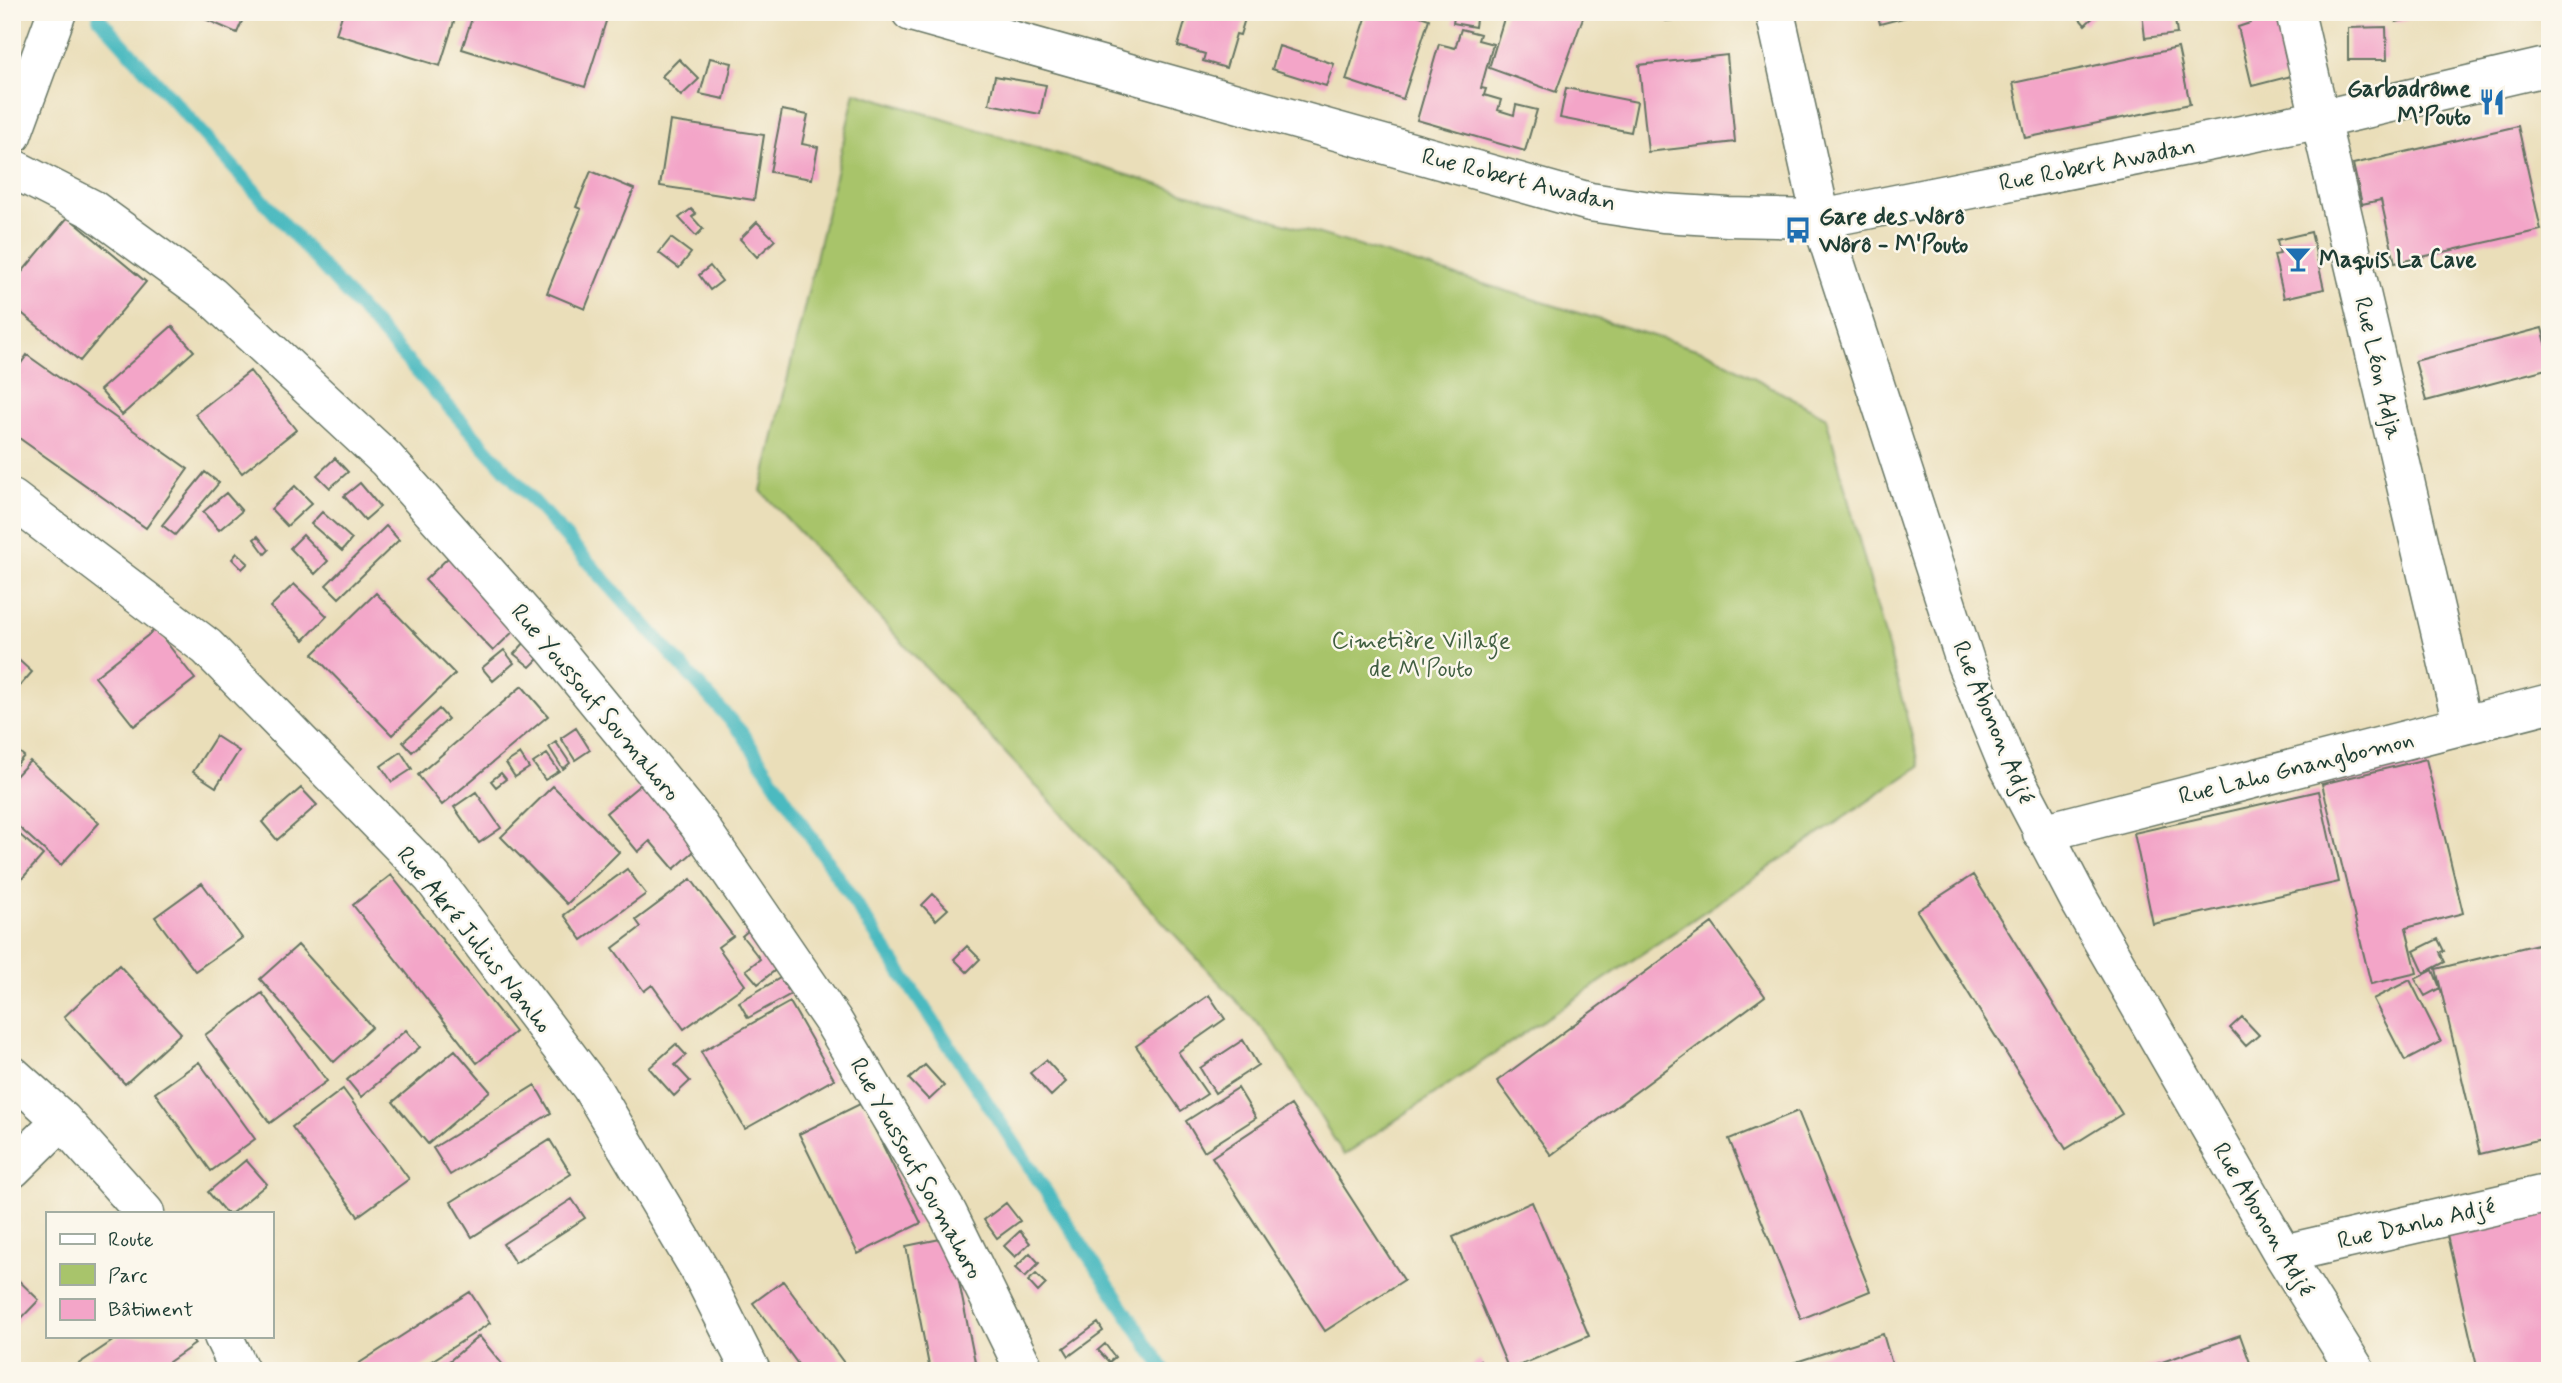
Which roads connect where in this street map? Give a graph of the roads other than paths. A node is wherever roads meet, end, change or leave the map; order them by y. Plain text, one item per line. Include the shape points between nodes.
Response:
1 (57, 12) edge
2 (911, 12) edge
3 (1775, 12) edge
4 (2295, 12) edge
5 (2550, 66) edge
6 (2322, 119) junction
7 (12, 135) edge
8 (12, 168) edge
9 (1821, 219) junction
10 (12, 499) edge
11 (2550, 703) edge
12 (2462, 724) junction
13 (2042, 833) junction
14 (12, 1075) edge
15 (62, 1120) junction
16 (12, 1169) edge
17 (2550, 1193) edge
18 (144, 1212) edge
19 (2283, 1254) junction
20 (224, 1338) edge
21 (240, 1371) edge
22 (751, 1371) edge
23 (1025, 1371) edge
24 (2356, 1371) edge

1 - 7 street
2 - 9 street, Rue Robert Awadan via 1590,202 1676,214
3 - 9 street, Rue Abonon Adjé
4 - 6 street, Rue Léon Adja
5 - 6 street, Rue Robert Awadan
6 - 9 street, Rue Robert Awadan
6 - 12 street, Rue Léon Adja
8 - 23 street, Rue Youssouf Soumahoro via 92,209 210,295 386,459 553,647 698,824 833,1021 948,1214
9 - 13 street, Rue Abonon Adjé via 1966,664
10 - 22 street, Rue Akré Julius Nanho via 207,648 432,877 591,1087 701,1272
11 - 12 street, Rue Laho Gnangbomon
12 - 13 street, Rue Laho Gnangbomon
13 - 19 street, Rue Abonon Adjé
14 - 15 street
15 - 16 street
15 - 18 street
17 - 19 street, Rue Danho Adjé
19 - 24 street, Rue Abonon Adjé
20 - 21 street

